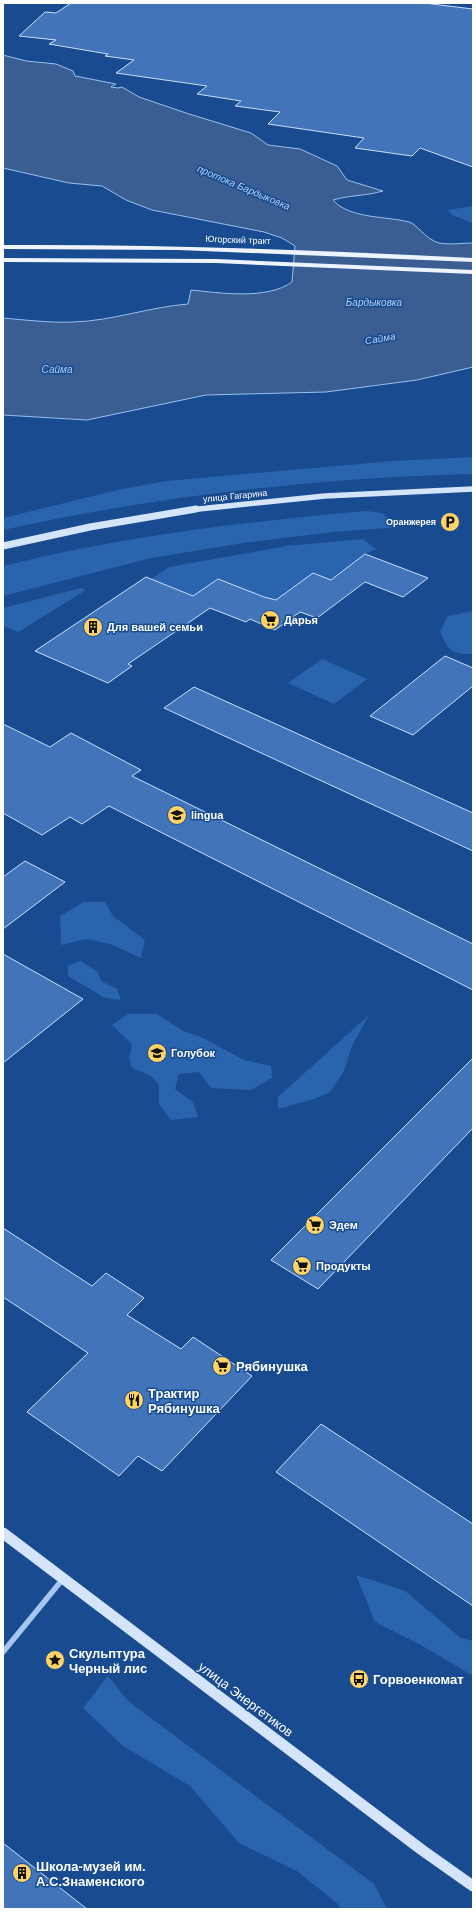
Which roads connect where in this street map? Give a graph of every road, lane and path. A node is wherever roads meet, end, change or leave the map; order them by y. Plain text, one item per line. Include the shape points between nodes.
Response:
1 (3, 247) edge
2 (3, 260) edge
3 (473, 260) edge
4 (473, 272) edge
5 (473, 489) edge
6 (3, 546) edge
7 (3, 1533) edge
8 (64, 1579) junction
9 (3, 1652) edge
10 (473, 1886) edge

1 - 3 main road, Югорский тракт via 211,248
2 - 4 main road via 216,261
5 - 6 main road, улица Гагарина via 376,492 179,512 98,525
7 - 8 main road, улица Энергетиков
8 - 9 street
8 - 10 main road, улица Энергетиков

